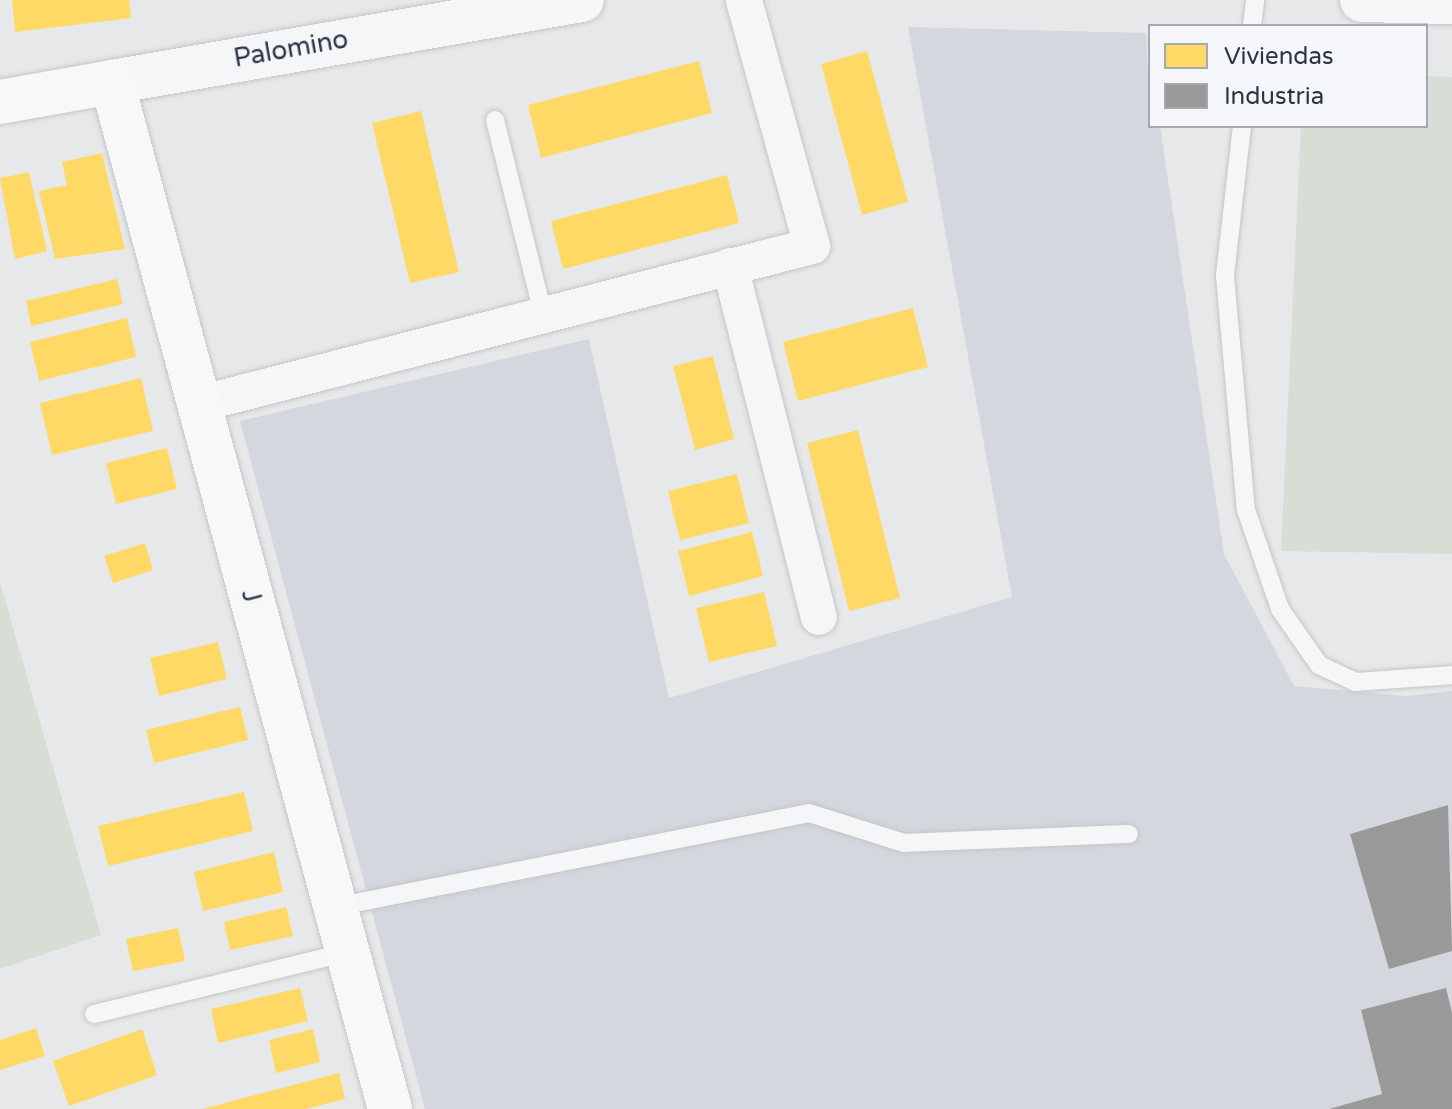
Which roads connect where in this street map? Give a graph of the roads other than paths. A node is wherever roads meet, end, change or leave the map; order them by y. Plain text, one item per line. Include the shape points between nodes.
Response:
1 (582, 0) edge
2 (744, 0) edge
3 (1255, 0) edge
4 (1362, 0) edge
5 (1452, 2) edge
6 (1252, 24) edge
7 (112, 82) junction
8 (0, 102) edge
9 (495, 120) dead end
10 (1242, 128) edge
11 (730, 266) junction
12 (543, 314) junction
13 (199, 404) junction
14 (819, 617) dead end
15 (1452, 675) edge
16 (1129, 834) dead end
17 (335, 907) junction
18 (348, 952) junction
19 (94, 1014) dead end
20 (390, 1109) edge

1 - 7 street, Palomino
2 - 11 street via 812,246
3 - 6 lane
4 - 5 street
7 - 8 main road, Palomino
7 - 13 main road, J
9 - 12 lane
10 - 15 lane via 1225,276 1246,510 1280,609 1319,665 1355,682
11 - 12 street
11 - 14 street
12 - 13 street
13 - 17 main road, J
16 - 17 lane via 904,843 809,813
17 - 18 main road, J
18 - 19 lane
18 - 20 main road, J

